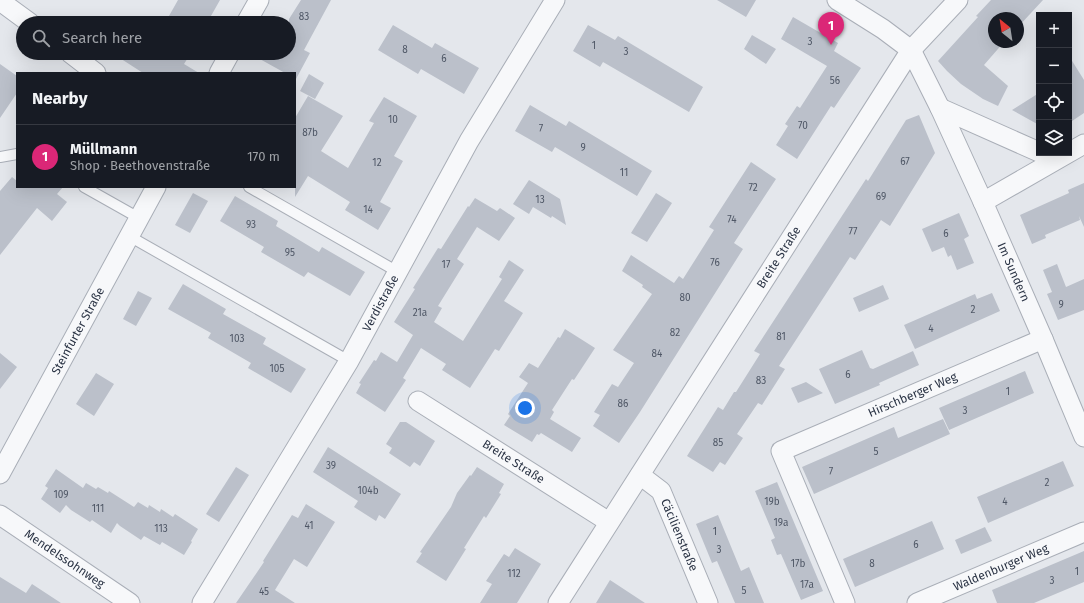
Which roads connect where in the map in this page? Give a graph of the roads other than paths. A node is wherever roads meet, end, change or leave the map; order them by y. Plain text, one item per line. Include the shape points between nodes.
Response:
1 (259, 0) edge
2 (555, 0) edge
3 (837, 0) edge
4 (958, 0) edge
5 (0, 1) edge
6 (20, 16) edge
7 (250, 16) edge
8 (911, 50) junction
9 (79, 60) edge
10 (226, 60) edge
11 (95, 72) edge
12 (219, 72) edge
13 (940, 108) junction
14 (1084, 144) edge
15 (1072, 147) edge
16 (1036, 151) edge
17 (16, 154) edge
18 (1044, 156) edge
19 (0, 157) edge
20 (86, 188) edge
21 (155, 188) edge
22 (251, 188) edge
23 (983, 202) junction
24 (138, 218) junction
25 (129, 236) junction
26 (398, 272) junction
27 (1043, 338) junction
28 (349, 361) junction
29 (418, 401) dead end
30 (1084, 437) edge
31 (1, 471) edge
32 (640, 475) junction
33 (0, 515) edge
34 (609, 522) junction
35 (1084, 532) edge
36 (130, 603) edge
37 (202, 603) edge
38 (558, 603) edge
39 (708, 603) edge
40 (845, 603) edge
41 (917, 603) edge

1 - 7 street
2 - 26 street, Verdistraße via 469,141
3 - 8 street
4 - 8 street, Breite Straße
5 - 6 street
8 - 13 street, Im Sundern
8 - 32 street, Breite Straße
9 - 11 street
10 - 12 street
13 - 16 street
13 - 23 street, Im Sundern
14 - 15 street
17 - 19 lane
18 - 23 street
20 - 24 lane
21 - 24 street, Steinfurter Straße
22 - 26 lane
23 - 27 street, Im Sundern
24 - 25 street, Steinfurter Straße
25 - 28 lane
25 - 31 street, Steinfurter Straße
26 - 28 street, Verdistraße
27 - 30 street, Im Sundern
27 - 40 street, Hirschberger Weg via 782,451
28 - 37 street, Verdistraße
29 - 34 street, Breite Straße
32 - 34 street, Breite Straße
32 - 39 street, Cäcilienstraße via 661,492
33 - 36 street, Mendelssohnweg
34 - 38 street, Breite Straße
35 - 41 street, Waldenburger Weg

